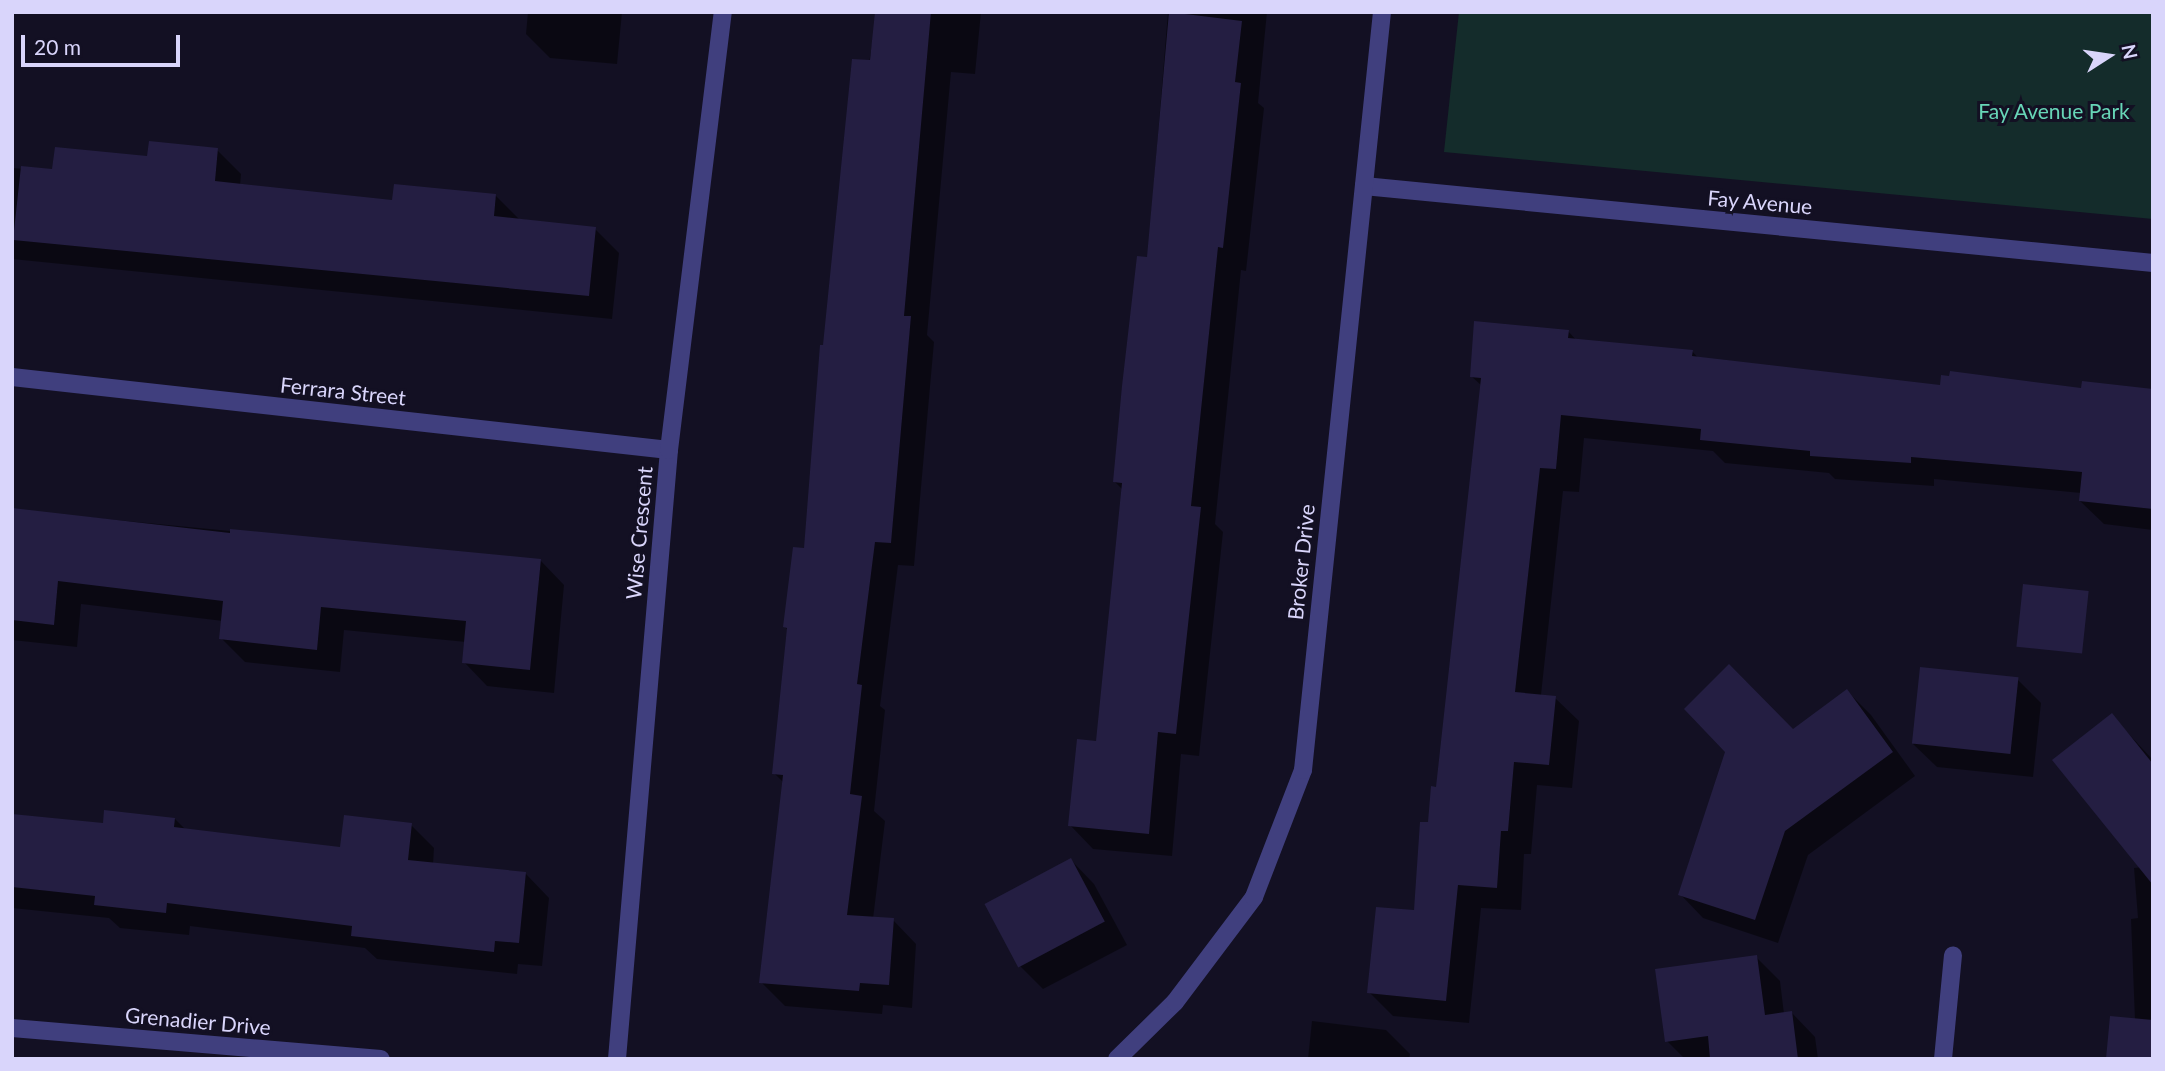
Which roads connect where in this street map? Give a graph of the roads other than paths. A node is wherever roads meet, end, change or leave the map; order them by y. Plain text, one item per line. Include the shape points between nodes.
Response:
1 (723, 12) edge
2 (1382, 12) edge
3 (1364, 186) junction
4 (2153, 263) edge
5 (12, 377) edge
6 (669, 450) junction
7 (1953, 955) dead end
8 (12, 1028) edge
9 (381, 1059) edge
10 (617, 1059) edge
11 (1117, 1059) edge
12 (1943, 1059) edge

1 - 6 street, Wise Crescent
2 - 3 street, Broker Drive
3 - 4 street, Fay Avenue
3 - 11 street, Broker Drive via 1303,770 1254,897 1175,1002
5 - 6 street, Ferrara Street
6 - 10 street, Wise Crescent
7 - 12 street
8 - 9 street, Grenadier Drive

